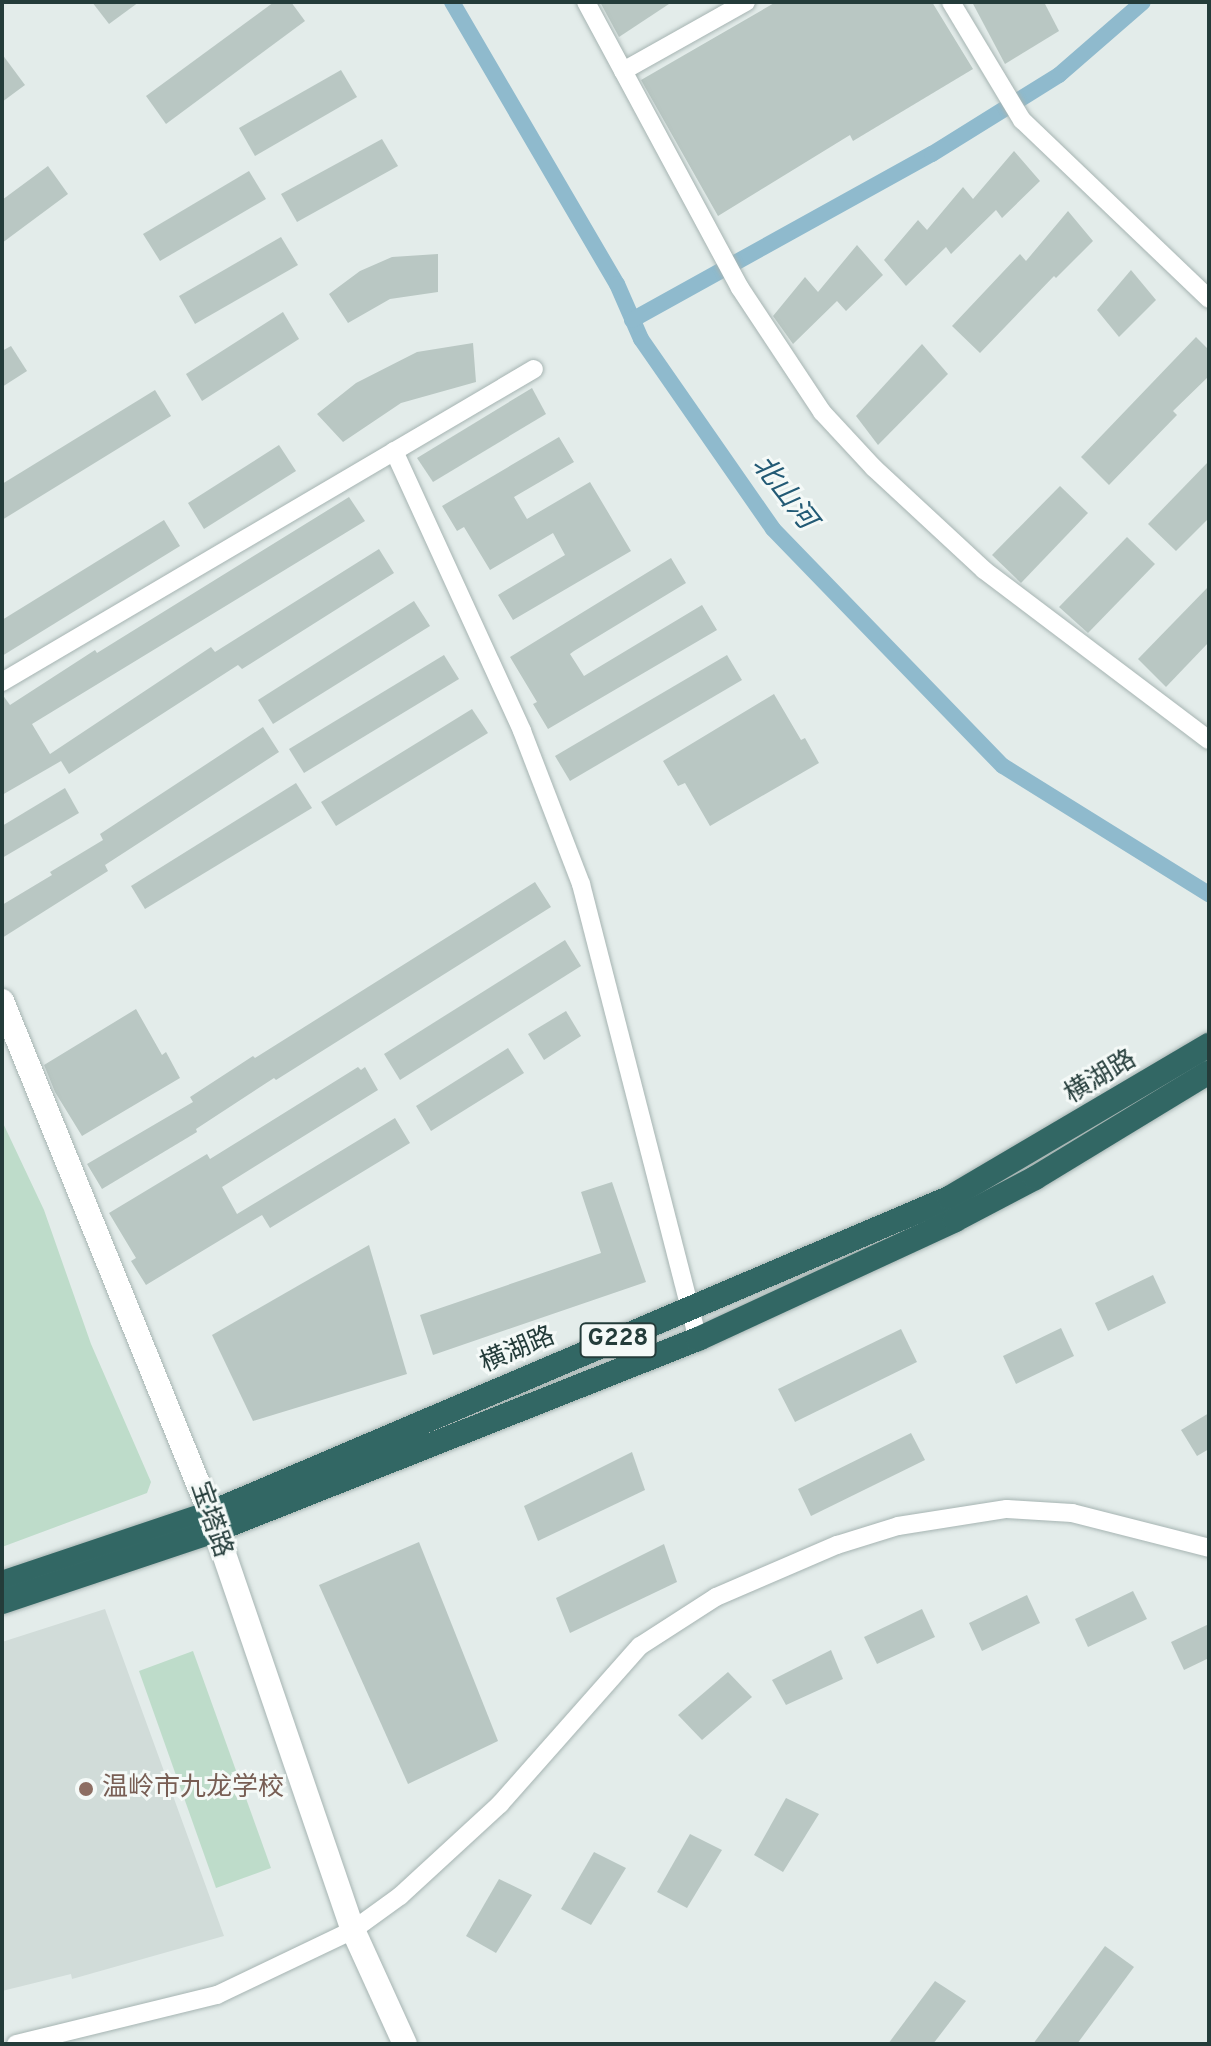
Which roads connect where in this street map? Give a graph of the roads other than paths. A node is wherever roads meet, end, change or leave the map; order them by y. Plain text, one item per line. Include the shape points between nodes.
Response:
1 (586, 2) edge
2 (746, 2) edge
3 (951, 2) edge
4 (623, 71) junction
5 (1209, 299) edge
6 (534, 369) dead end
7 (394, 451) junction
8 (2, 682) edge
9 (1209, 740) edge
10 (2, 1001) edge
11 (1209, 1045) edge
12 (1209, 1072) edge
13 (690, 1309) junction
14 (698, 1339) junction
15 (212, 1522) junction
16 (1209, 1548) edge
17 (2, 1583) edge
18 (2, 1602) edge
19 (353, 1930) junction
20 (16, 2044) edge
21 (405, 2044) edge

1 - 4 street
2 - 4 street
3 - 5 street via 1022,120
4 - 9 street via 740,288 822,412 984,570
6 - 7 street
7 - 8 street
7 - 13 street via 522,731 581,884
10 - 15 street, 宝塔路
11 - 13 highway, 横湖路 / G228 via 949,1198
12 - 14 highway, 横湖路 / G228 via 955,1220
13 - 14 street
13 - 15 highway, 横湖路 / G228
14 - 15 highway, 横湖路 / G228
15 - 17 highway, 横湖路 / G228
15 - 18 highway, 横湖路 / G228
15 - 19 street, 宝塔路
16 - 19 street via 1072,1513 1007,1509 898,1526 837,1545 716,1597 640,1646 500,1804 400,1896
19 - 20 street via 217,1995
19 - 21 street, 宝塔路

